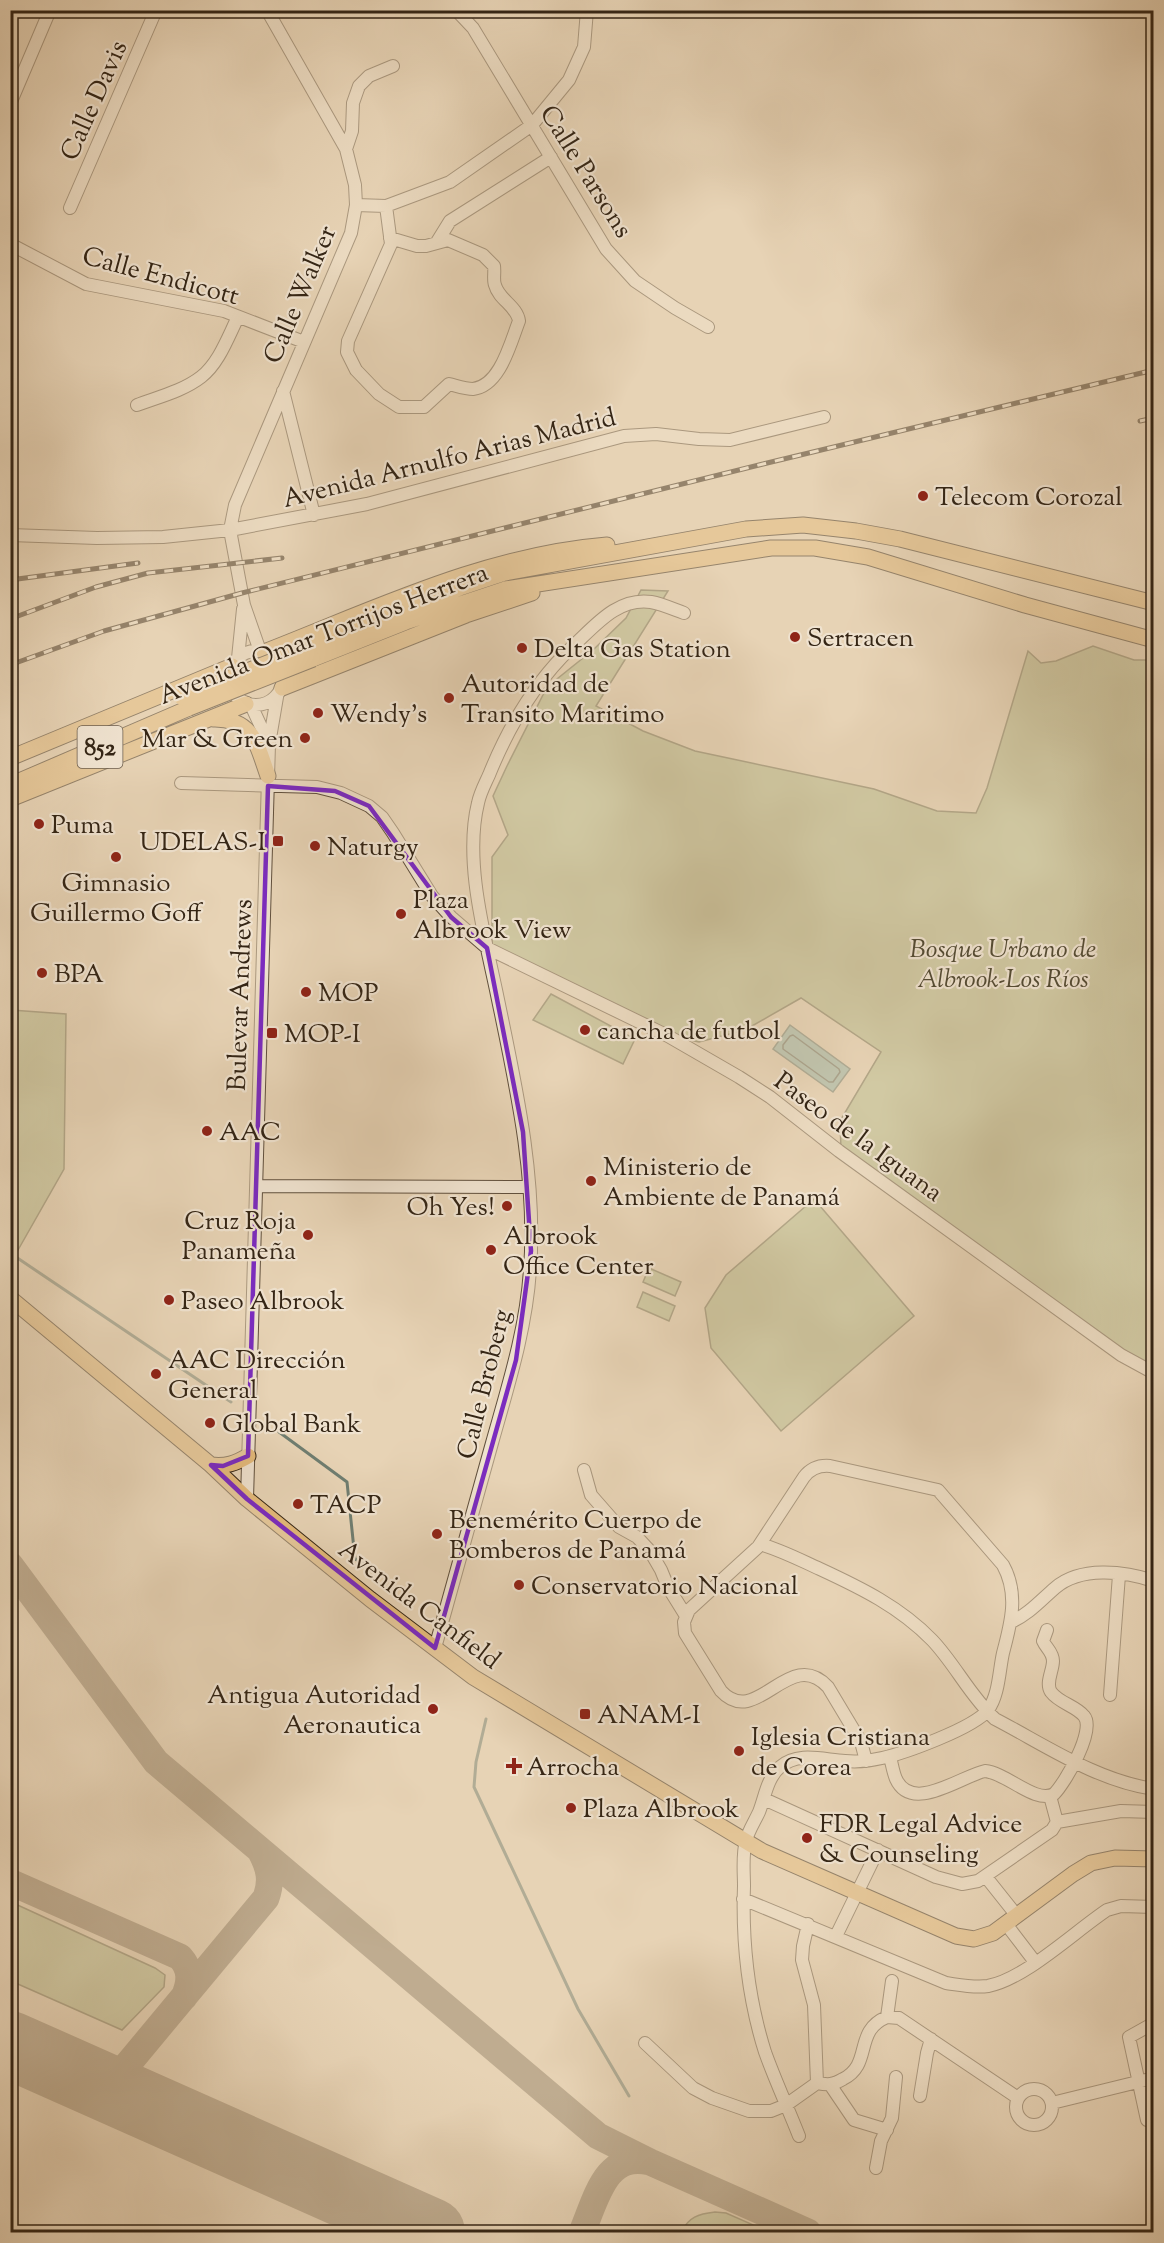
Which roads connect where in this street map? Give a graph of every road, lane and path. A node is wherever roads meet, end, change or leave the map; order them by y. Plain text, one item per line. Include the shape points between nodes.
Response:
1 (50, 10) edge
2 (156, 10) edge
3 (267, 10) edge
4 (456, 10) edge
5 (587, 10) edge
6 (393, 66) dead end
7 (10, 105) edge
8 (531, 125) junction
9 (346, 149) junction
10 (551, 157) junction
11 (356, 205) junction
12 (386, 206) junction
13 (70, 208) dead end
14 (390, 238) junction
15 (437, 242) junction
16 (10, 244) edge
17 (238, 317) junction
18 (708, 327) dead end
19 (304, 342) junction
20 (283, 391) junction
21 (137, 405) dead end
22 (825, 417) dead end
23 (314, 515) junction
24 (230, 530) junction
25 (10, 536) edge
26 (604, 572) junction
27 (1154, 603) edge
28 (244, 605) junction
29 (684, 613) dead end
30 (1154, 640) edge
31 (312, 646) junction
32 (262, 651) junction
33 (235, 662) junction
34 (326, 671) junction
35 (279, 692) junction
36 (183, 698) junction
37 (248, 705) junction
38 (210, 718) junction
39 (195, 724) junction
40 (269, 744) junction
41 (10, 758) edge
42 (10, 766) edge
43 (268, 781) junction
44 (181, 783) dead end
45 (10, 784) edge
46 (10, 800) edge
47 (487, 948) junction
48 (256, 1186) junction
49 (530, 1188) junction
50 (10, 1298) edge
51 (1154, 1373) edge
52 (248, 1456) junction
53 (211, 1465) junction
54 (584, 1470) dead end
55 (247, 1499) junction
56 (760, 1544) junction
57 (1119, 1575) junction
58 (1154, 1581) edge
59 (686, 1616) junction
60 (1011, 1622) junction
61 (1047, 1630) dead end
62 (435, 1648) junction
63 (1110, 1695) dead end
64 (987, 1712) junction
65 (890, 1756) junction
66 (866, 1761) junction
67 (1075, 1761) junction
68 (1154, 1789) edge
69 (1050, 1796) junction
70 (764, 1799) junction
71 (1154, 1812) edge
72 (1057, 1822) junction
73 (745, 1841) junction
74 (878, 1850) junction
75 (1154, 1859) edge
76 (1154, 1868) edge
77 (986, 1877) junction
78 (856, 1893) junction
79 (743, 1899) junction
80 (1153, 1907) edge
81 (1012, 1920) junction
82 (808, 1924) junction
83 (836, 1936) junction
84 (1035, 1962) junction
85 (892, 1981) dead end
86 (887, 2017) junction
87 (1154, 2023) edge
88 (931, 2039) junction
89 (645, 2043) dead end
90 (896, 2077) dead end
91 (1154, 2078) edge
92 (1137, 2082) junction
93 (816, 2083) junction
94 (831, 2086) junction
95 (920, 2096) dead end
96 (1018, 2098) junction
97 (1052, 2103) junction
98 (786, 2104) junction
99 (1147, 2120) dead end
100 (887, 2130) junction
101 (800, 2136) dead end
102 (876, 2168) dead end

1 - 7 street
2 - 13 street, Calle Davis
3 - 9 street, Calle Walker
4 - 8 street, Calle Parsons via 473,28
5 - 8 street via 584,47 568,80
6 - 9 street via 369,76 359,86
8 - 10 street, Calle Parsons
8 - 12 street via 450,182
9 - 11 street, Calle Walker via 356,185
10 - 15 street via 450,221
10 - 18 street, Calle Parsons via 606,249 635,281
11 - 12 street
11 - 19 street, Calle Walker via 351,233
12 - 14 street
14 - 15 street via 417,246
14 - 15 street via 391,244 348,341 347,352 356,370 399,407 424,407 449,384 472,389 487,384 496,376 519,321 494,284 494,266 489,259 448,240
16 - 17 street, Calle Endicott via 86,284
17 - 19 street, Calle Endicott
17 - 21 street via 218,356 201,377
19 - 20 street, Calle Walker
20 - 23 street
20 - 24 street, Calle Walker via 235,505
22 - 23 street, Avenida Arnulfo Arias Madrid via 730,440 656,434 624,436
23 - 24 street, Avenida Arnulfo Arias Madrid
24 - 25 street, Avenida Arnulfo Arias Madrid via 163,537
24 - 28 street, Calle Walker
26 - 30 main road, Avenida Omar Torrijos Herrera via 771,548 815,548 868,557
26 - 31 main road, Avenida Omar Torrijos Herrera via 494,593 406,622
26 - 34 main road via 466,615
27 - 31 main road, Avenida Omar Torrijos Herrera via 900,539 803,525 746,529 505,573
28 - 32 street, Calle Walker
28 - 33 street, Calle Walker
29 - 47 street, Calle Broberg via 640,601 612,611 546,675 505,740 478,801 475,822 475,864
31 - 32 main road
31 - 34 main road via 302,646 303,658 311,668
31 - 36 main road, Avenida Omar Torrijos Herrera / 852, bridge
32 - 33 street via 247,653
32 - 35 street via 279,662 284,680
33 - 36 main road
33 - 37 street via 229,677 231,689
34 - 35 main road
35 - 37 street via 266,704
35 - 40 street, Bulevar Andrews
36 - 39 main road via 193,691 201,700 202,711
36 - 41 main road
36 - 42 main road, Avenida Omar Torrijos Herrera / 852
36 - 45 main road, Avenida Omar Torrijos Herrera / 852
37 - 38 main road
37 - 40 street, Bulevar Andrews
38 - 39 main road
38 - 43 main road via 230,720 247,729 255,739
39 - 46 main road
40 - 43 street, Bulevar Andrews
43 - 44 street, Paseo de la Iguana
43 - 47 street, Paseo de la Iguana via 335,790 369,806 382,817 432,896
43 - 48 street, Bulevar Andrews
47 - 49 street, Calle Broberg
47 - 51 street, Paseo de la Iguana via 704,1055 740,1077 1121,1355
48 - 49 street
48 - 52 street, Bulevar Andrews
49 - 62 street, Calle Broberg via 530,1270 522,1332
50 - 53 main road, Avenida Canfield
52 - 53 main road via 223,1466
52 - 55 street, Bulevar Andrews
53 - 55 main road, Avenida Canfield
54 - 59 street via 591,1495 619,1527 637,1537 650,1551
55 - 62 main road, Avenida Canfield
56 - 59 street via 693,1605
56 - 60 street via 804,1477 819,1466 931,1487 942,1494 1004,1565 1013,1592
56 - 64 street via 854,1585 918,1626 944,1653
57 - 58 street
57 - 60 street via 1098,1572 1071,1577
57 - 63 street
59 - 66 street via 687,1640 726,1696 736,1702 748,1702 793,1676 816,1677 831,1692 861,1742
60 - 64 street
61 - 67 street via 1043,1641 1053,1659 1049,1690 1082,1714 1088,1724
62 - 73 main road, Avenida Canfield via 473,1677
64 - 65 street via 962,1728
64 - 67 street
65 - 66 street
65 - 69 street via 896,1779 913,1794 925,1794 986,1771 1040,1796
66 - 70 street via 793,1760 774,1773
67 - 68 street via 1117,1780
67 - 69 street
69 - 72 street
70 - 73 street
70 - 74 street
71 - 72 street via 1121,1811
72 - 77 street via 1052,1830
73 - 78 main road, Avenida Canfield via 776,1859
73 - 79 street
74 - 77 street via 955,1884 969,1884
74 - 78 street
75 - 81 main road, Avenida Canfield via 1115,1858 1091,1863
76 - 80 street
77 - 81 street
78 - 81 main road, Avenida Canfield via 964,1939 985,1937
78 - 83 street
79 - 82 street
79 - 98 street via 745,1952 753,2004 766,2054
80 - 84 street via 1121,1906 1107,1910
81 - 84 street
82 - 83 street
82 - 93 street via 802,1960 814,2005
83 - 84 street via 946,1983 970,1987 1005,1981
85 - 86 street
86 - 88 street via 904,2020
86 - 94 street via 867,2032 856,2070
87 - 92 street via 1129,2037
88 - 95 street
88 - 96 street
89 - 98 street via 693,2088 712,2098 748,2111 771,2111
90 - 100 street
91 - 92 street
92 - 97 street
92 - 99 street
93 - 94 street
93 - 98 street
94 - 100 street via 854,2120
96 - 97 street via 1026,2090 1037,2088 1047,2093
96 - 97 street via 1016,2110 1029,2124 1046,2121
98 - 101 street
100 - 102 street

